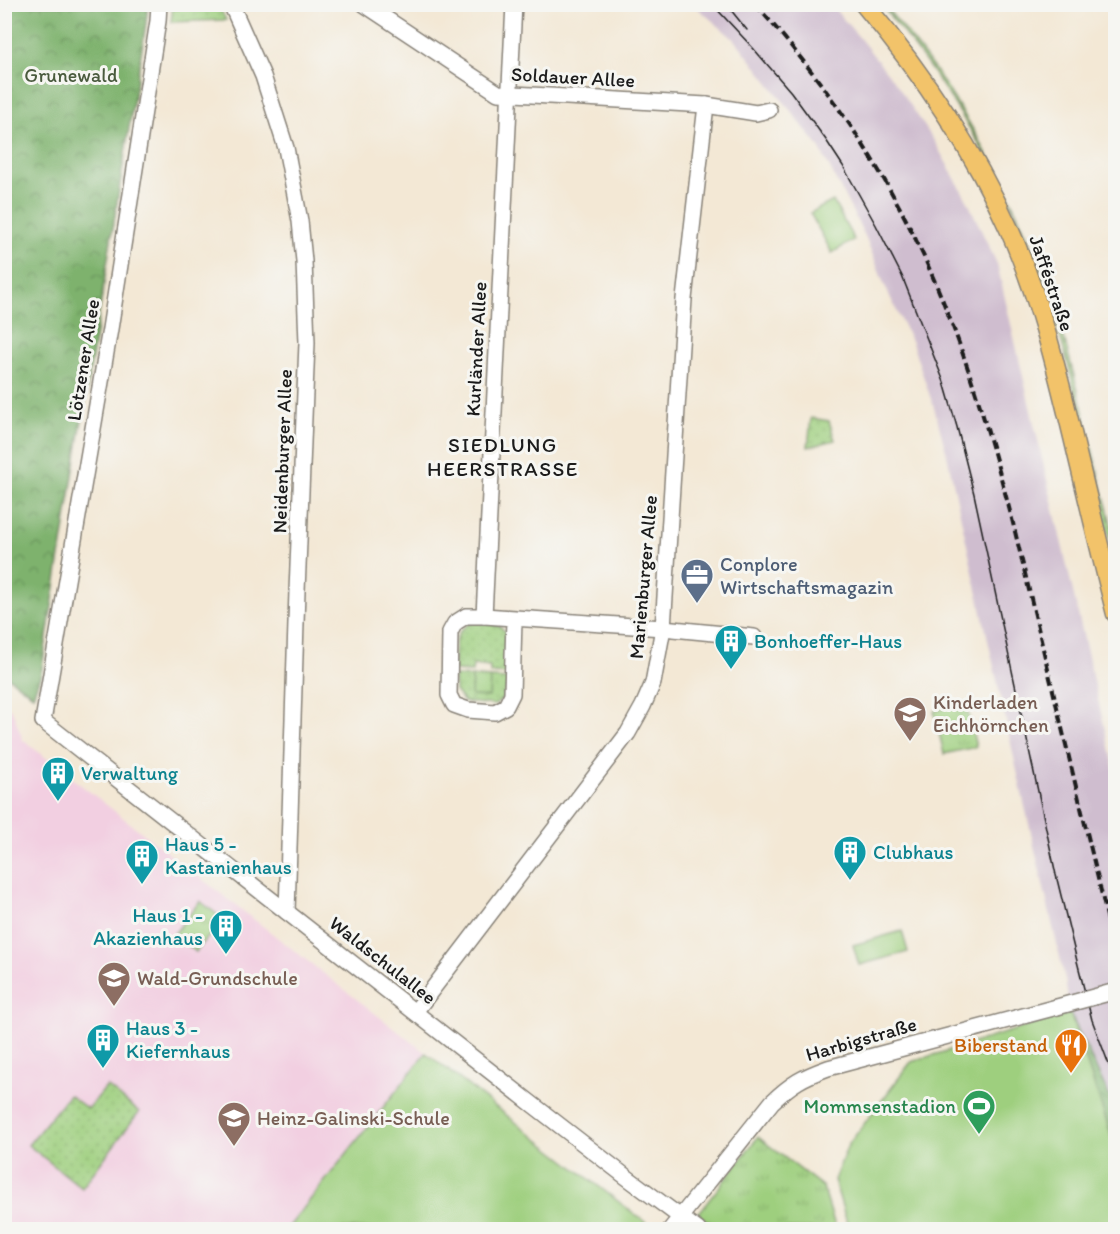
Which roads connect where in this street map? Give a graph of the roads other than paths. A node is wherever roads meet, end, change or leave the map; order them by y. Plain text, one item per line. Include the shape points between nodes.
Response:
1 (159, 4) edge
2 (231, 4) edge
3 (364, 4) edge
4 (513, 4) edge
5 (864, 4) edge
6 (510, 94) junction
7 (706, 105) junction
8 (769, 110) dead end
9 (1116, 614) edge
10 (484, 616) junction
11 (514, 619) junction
12 (663, 628) junction
13 (754, 637) dead end
14 (43, 721) joint
15 (287, 912) junction
16 (1116, 991) edge
17 (415, 1012) junction
18 (681, 1216) junction
19 (670, 1230) edge
20 (698, 1230) edge

1 - 14 street, Lötzener Allee
2 - 15 street, Neidenburger Allee via 263,76 286,148 304,261 307,343
3 - 6 street, Soldauer Allee via 498,93
4 - 6 street, Kurländer Allee
5 - 9 main road, Jafféstraße via 945,111 1010,230 1051,345
6 - 7 street, Soldauer Allee
6 - 10 street, Kurländer Allee
7 - 8 street, Soldauer Allee via 756,113
7 - 12 street, Marienburger Allee via 684,299
10 - 11 street
10 - 11 street via 466,616 450,632 449,695 454,705 468,710 495,712 506,706 512,694
11 - 12 street
12 - 13 street
12 - 17 street, Marienburger Allee via 653,682 628,733
14 - 15 street, Waldschulallee
15 - 17 street, Waldschulallee
16 - 18 street, Harbigstraße, bridge via 805,1077 772,1102
17 - 18 street, Waldschulallee
18 - 19 street, Harbigstraße
18 - 20 street, Waldschulallee

